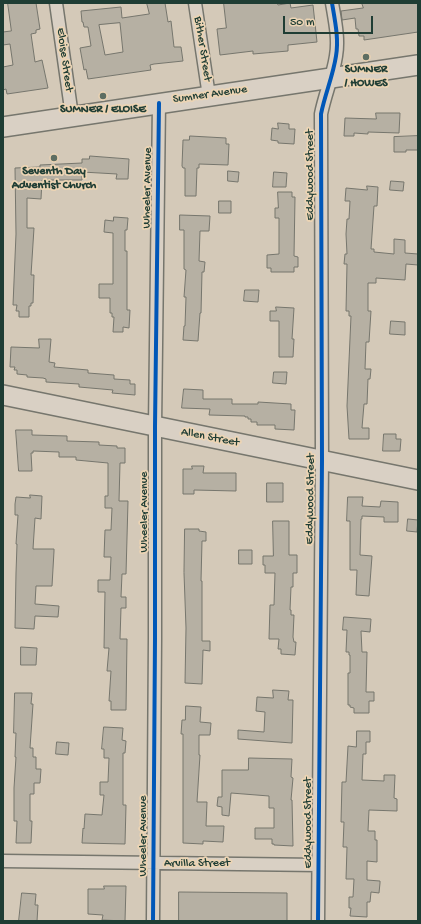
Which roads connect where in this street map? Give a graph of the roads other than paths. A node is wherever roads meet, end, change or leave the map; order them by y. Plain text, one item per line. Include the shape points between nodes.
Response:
1 (56, 3) edge
2 (195, 3) edge
3 (332, 3) edge
4 (418, 64) edge
5 (332, 78) junction
6 (209, 96) junction
7 (159, 103) junction
8 (72, 116) junction
9 (3, 127) edge
10 (3, 395) edge
11 (155, 426) junction
12 (322, 460) junction
13 (418, 480) edge
14 (3, 861) edge
15 (154, 864) junction
16 (318, 865) junction
17 (153, 921) edge
18 (318, 921) edge

1 - 8 street, Eloise Street
2 - 6 street, Bither Street
3 - 5 street, Eddywood Street via 338,40
4 - 5 main road, Sumner Avenue
5 - 6 main road, Sumner Avenue
5 - 12 street, Eddywood Street via 322,114
6 - 7 main road, Sumner Avenue
7 - 8 main road, Sumner Avenue
7 - 11 street, Wheeler Avenue
8 - 9 main road, Sumner Avenue
10 - 11 main road, Allen Street
11 - 12 main road, Allen Street
11 - 15 street, Wheeler Avenue
12 - 13 main road, Allen Street
12 - 16 street, Eddywood Street
14 - 15 street, Arvilla Street
15 - 16 street, Arvilla Street
15 - 17 street, Wheeler Avenue
16 - 18 street, Eddywood Street

